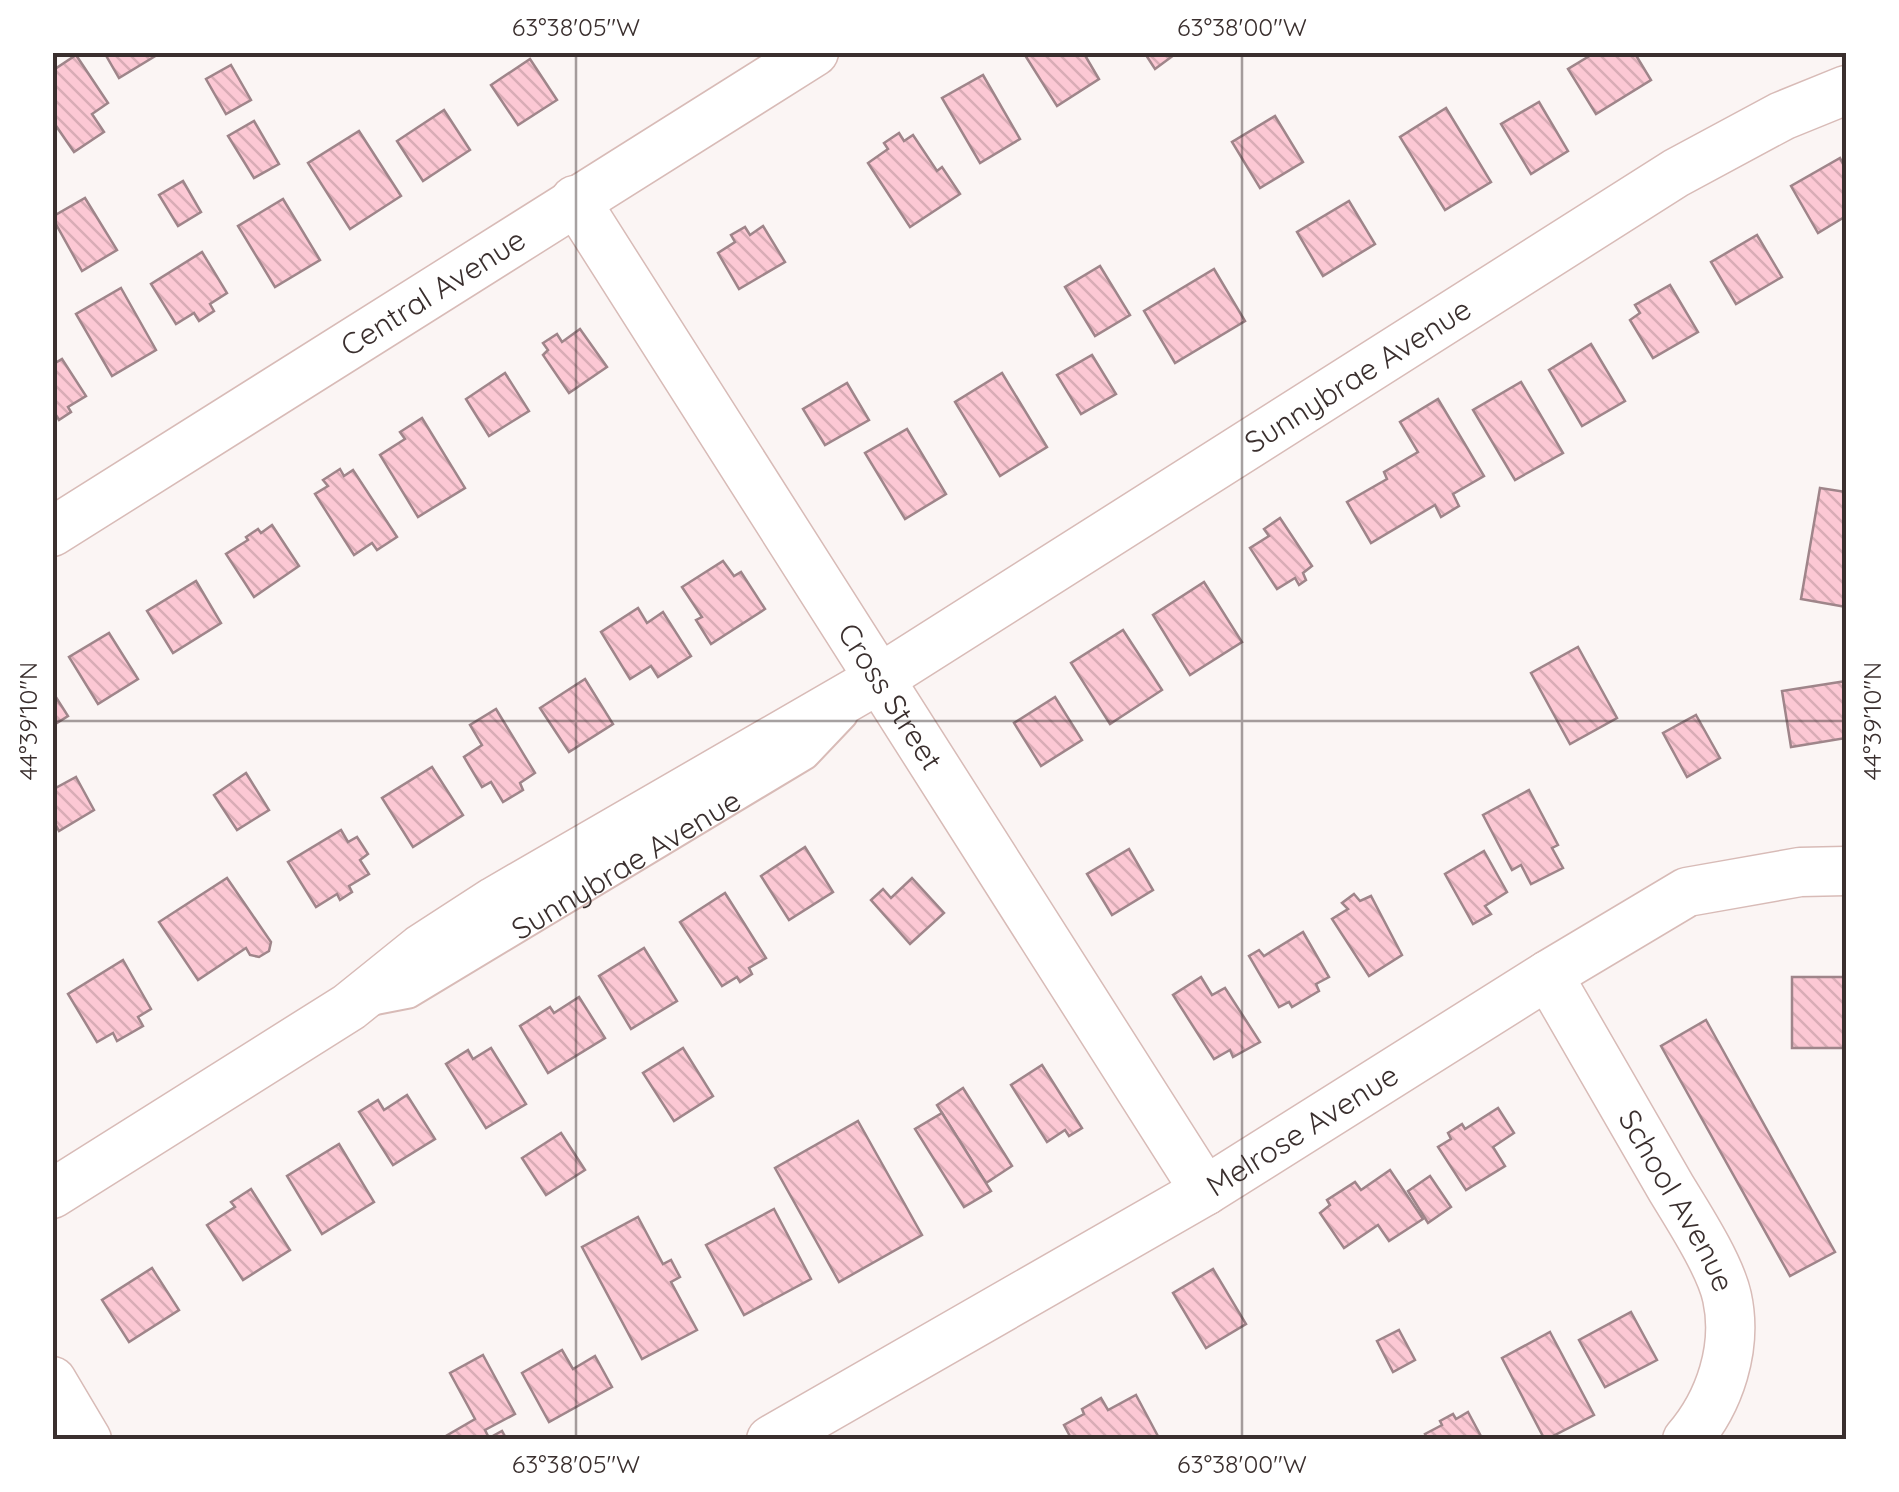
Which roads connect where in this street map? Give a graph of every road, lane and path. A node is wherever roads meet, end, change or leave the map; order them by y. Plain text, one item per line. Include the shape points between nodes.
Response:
1 (814, 52) edge
2 (1846, 90) edge
3 (575, 200) junction
4 (52, 532) edge
5 (879, 679) junction
6 (1846, 871) edge
7 (1548, 975) junction
8 (1205, 1191) junction
9 (52, 1194) edge
10 (52, 1381) edge
11 (86, 1440) edge
12 (771, 1440) edge
13 (1687, 1440) edge

1 - 3 street, Central Avenue
2 - 5 street, Sunnybrae Avenue via 1676,173
3 - 4 street, Central Avenue
3 - 5 street, Cross Street
5 - 8 street, Cross Street
5 - 9 street, Sunnybrae Avenue via 495,900 349,1007
6 - 7 street, Melrose Avenue via 1800,872 1688,892
7 - 8 street, Melrose Avenue
7 - 13 street, School Avenue via 1727,1294 1730,1338 1722,1383
8 - 12 street, Melrose Avenue
10 - 11 street

